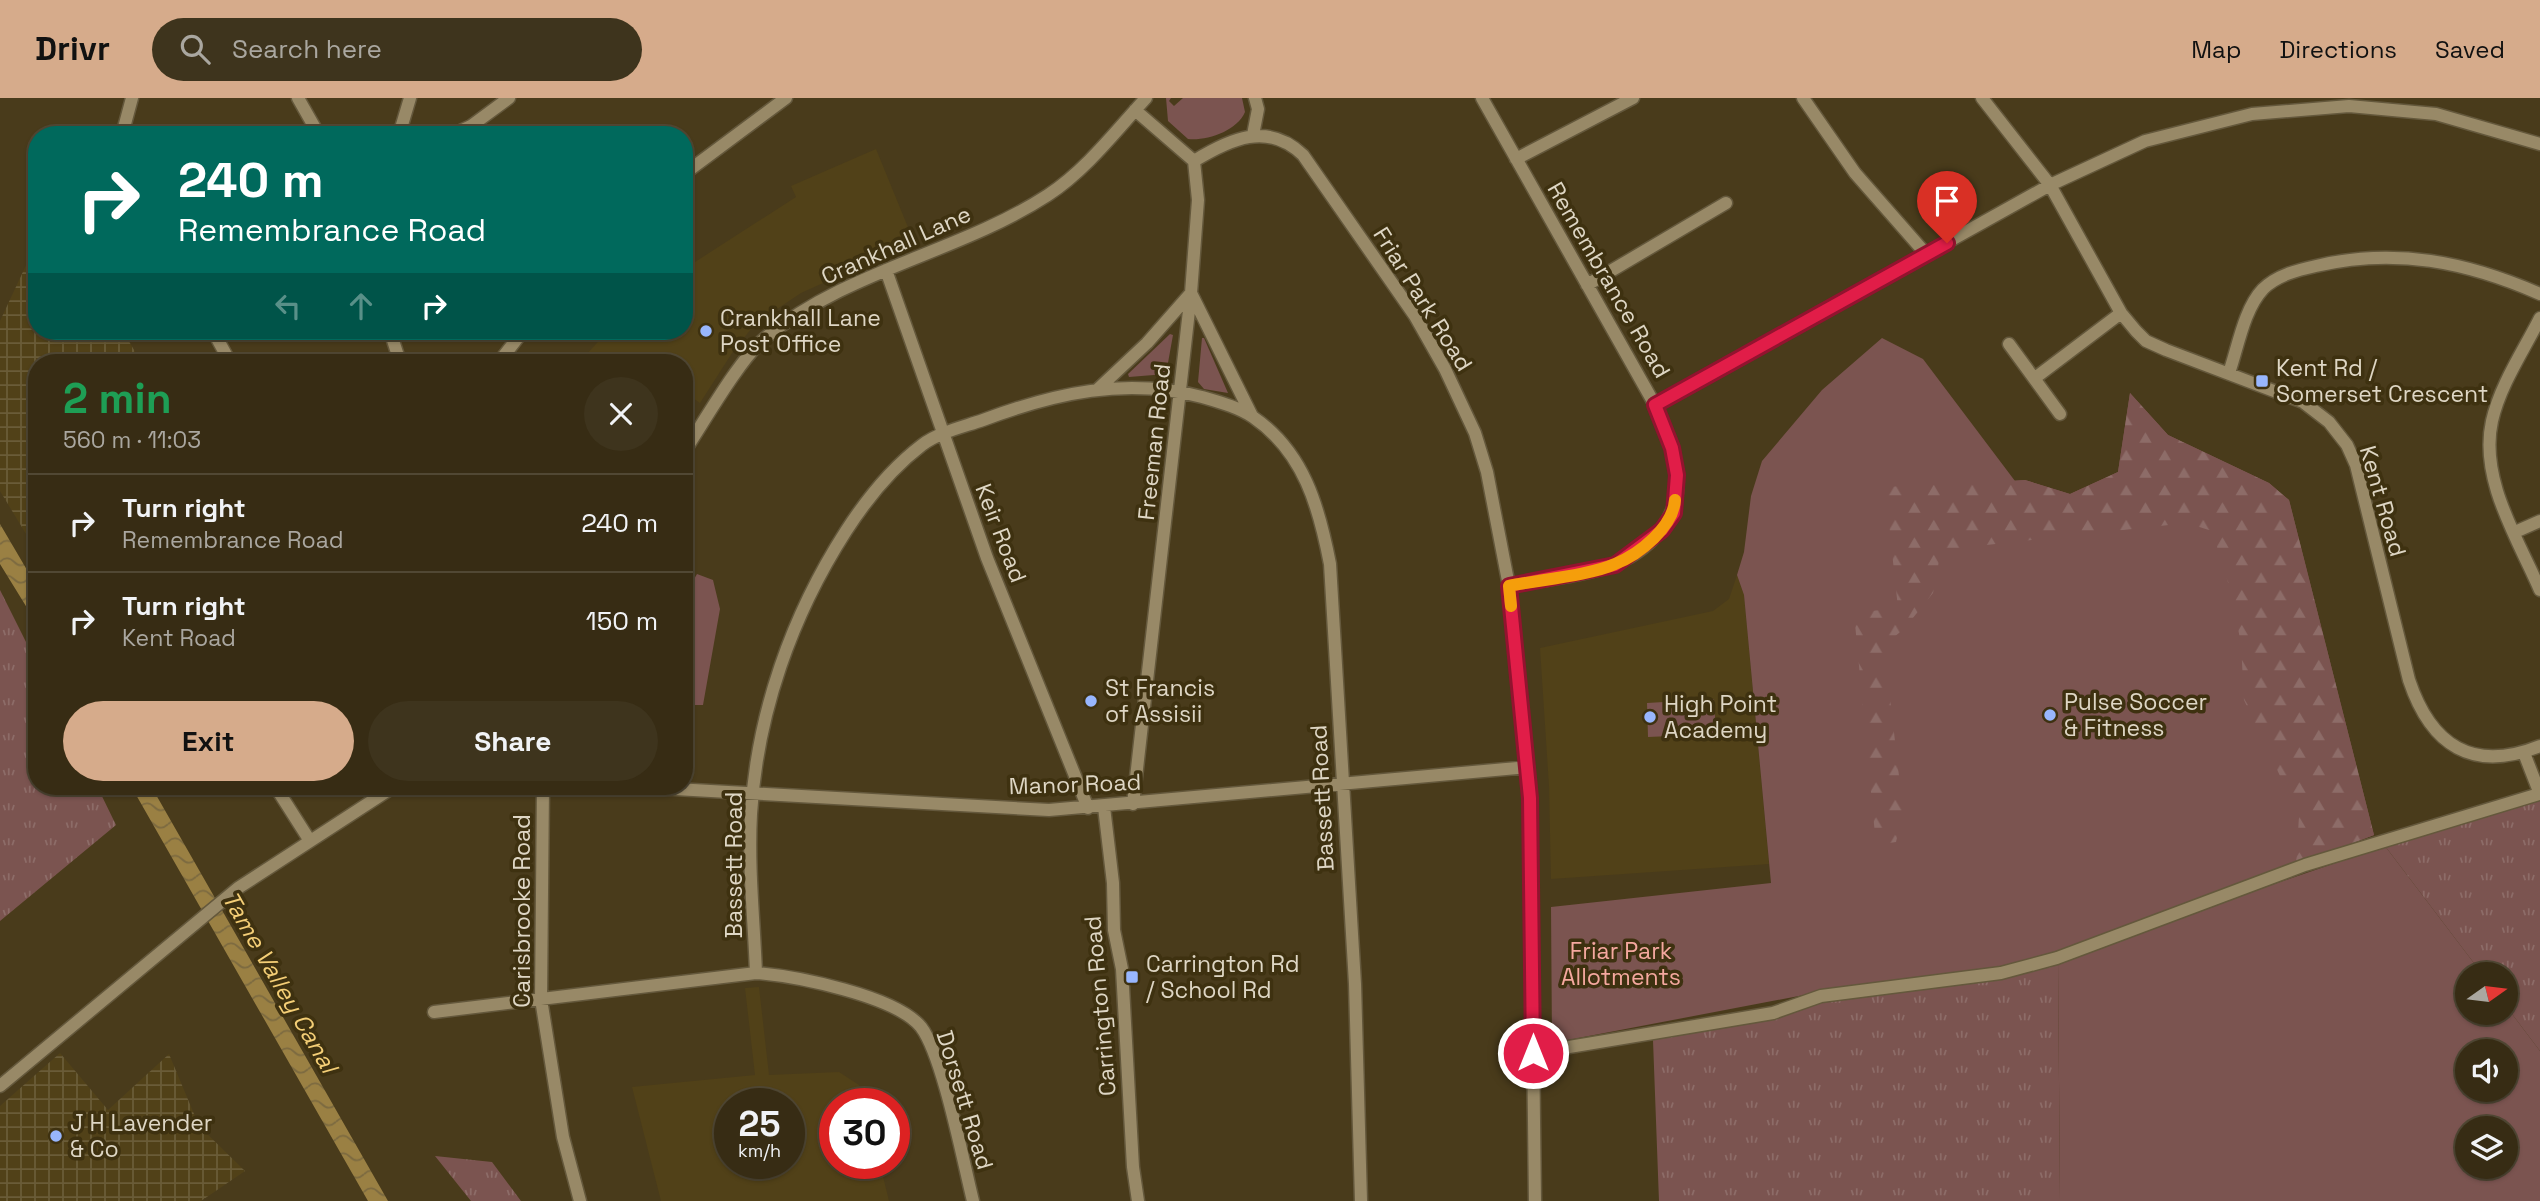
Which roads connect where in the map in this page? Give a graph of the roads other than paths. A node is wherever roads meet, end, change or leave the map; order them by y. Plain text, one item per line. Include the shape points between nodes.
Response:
1 (132, 98) edge
2 (298, 98) edge
3 (410, 98) edge
4 (509, 98) edge
5 (786, 98) edge
6 (1146, 98) edge
7 (1255, 98) edge
8 (1482, 98) edge
9 (1633, 98) edge
10 (1804, 98) edge
11 (1982, 98) edge
12 (2288, 104) edge
13 (1135, 110) junction
14 (124, 126) edge
15 (314, 126) edge
16 (402, 126) edge
17 (471, 126) edge
18 (1252, 135) junction
19 (2540, 144) edge
20 (1516, 159) junction
21 (1194, 160) junction
22 (693, 167) edge
23 (2050, 185) junction
24 (1727, 203) dead end
25 (1926, 254) junction
26 (886, 270) junction
27 (1587, 285) junction
28 (1191, 293) junction
29 (2540, 294) edge
30 (2121, 313) junction
31 (2540, 317) edge
32 (516, 340) edge
33 (2009, 344) dead end
34 (505, 354) edge
35 (2229, 373) junction
36 (2035, 378) junction
37 (1098, 389) junction
38 (1180, 391) junction
39 (1655, 405) junction
40 (2060, 414) dead end
41 (1252, 416) junction
42 (943, 434) junction
43 (693, 439) edge
44 (2540, 522) edge
45 (2515, 532) junction
46 (1509, 586) junction
47 (2540, 590) edge
48 (2540, 746) edge
49 (2524, 753) junction
50 (1528, 767) junction
51 (1342, 782) junction
52 (693, 790) edge
53 (753, 794) junction
54 (2539, 794) edge
55 (281, 795) edge
56 (381, 795) edge
57 (543, 795) edge
58 (1133, 804) junction
59 (1104, 807) junction
60 (1087, 808) junction
61 (310, 841) junction
62 (756, 973) junction
63 (541, 999) junction
64 (434, 1012) dead end
65 (1533, 1053) junction
66 (0, 1086) edge
67 (580, 1201) edge
68 (973, 1201) edge
69 (1138, 1201) edge
70 (1361, 1201) edge
71 (1535, 1201) edge

1 - 14 street
2 - 15 street
3 - 16 street
4 - 17 street
5 - 22 street
6 - 13 street, Crankhall Lane
7 - 18 street via 1258,109
8 - 20 street, Remembrance Road
9 - 20 street
10 - 25 street via 1855,173
11 - 23 street, Kent Road
12 - 19 street via 2436,114
12 - 23 street via 2145,141
13 - 21 street
13 - 26 street, Crankhall Lane via 1090,160 1046,196 1010,217
18 - 21 street
18 - 46 street, Friar Park Road via 1282,139 1303,155 1415,316 1475,433
20 - 27 street, Remembrance Road
21 - 28 street, Freeman Road via 1198,200
23 - 25 street
23 - 30 street, Kent Road
24 - 27 street
25 - 39 street
26 - 42 street, Keir Road
26 - 43 street, Crankhall Lane via 803,311 761,342
27 - 39 street, Remembrance Road
28 - 37 street
28 - 38 street, Freeman Road
28 - 41 street, Bassett Road
29 - 35 street via 2434,259 2373,256 2302,269 2262,290 2249,313
30 - 35 street, Kent Road via 2146,341
30 - 36 street
31 - 45 street via 2499,400 2489,439 2495,484
32 - 34 street
33 - 36 street
35 - 49 street, Kent Road via 2303,402 2329,422 2347,445 2356,465 2409,680 2435,732 2464,752 2482,757
36 - 40 street
37 - 38 street, Bassett Road
37 - 42 street, Bassett Road via 1044,398
38 - 41 street, Bassett Road
38 - 58 street, Freeman Road
39 - 46 street, Remembrance Road via 1677,475 1674,513 1662,530 1615,565
41 - 51 street, Bassett Road via 1281,445 1310,486 1320,517 1330,564
42 - 53 street, Bassett Road via 909,457 865,505 832,553 777,675
42 - 60 street, Keir Road
44 - 45 street
45 - 47 street
46 - 50 street, Friar Park Road
48 - 49 street, Kent Road
49 - 54 street
50 - 51 street, Manor Road
50 - 65 street, Friar Park Road
51 - 58 street, Manor Road
51 - 70 street, Bassett Road
52 - 53 street, Manor Road
53 - 60 street, Manor Road via 1039,810
53 - 62 street, Bassett Road via 750,851
54 - 65 street via 2305,865 2057,958 2001,973 1821,996 1773,1013
55 - 61 street
56 - 61 street
57 - 63 street, Carisbrooke Road
58 - 59 street, Manor Road
59 - 60 street, Manor Road
59 - 69 street, Carrington Road via 1114,930 1122,969
61 - 66 street via 238,888
62 - 63 street, Dorsett Road
62 - 68 street, Dorsett Road via 880,1001 909,1014 931,1045
63 - 64 street, Dorsett Road
63 - 67 street, Carisbrooke Road via 563,1137
65 - 71 street, Friar Park Road

